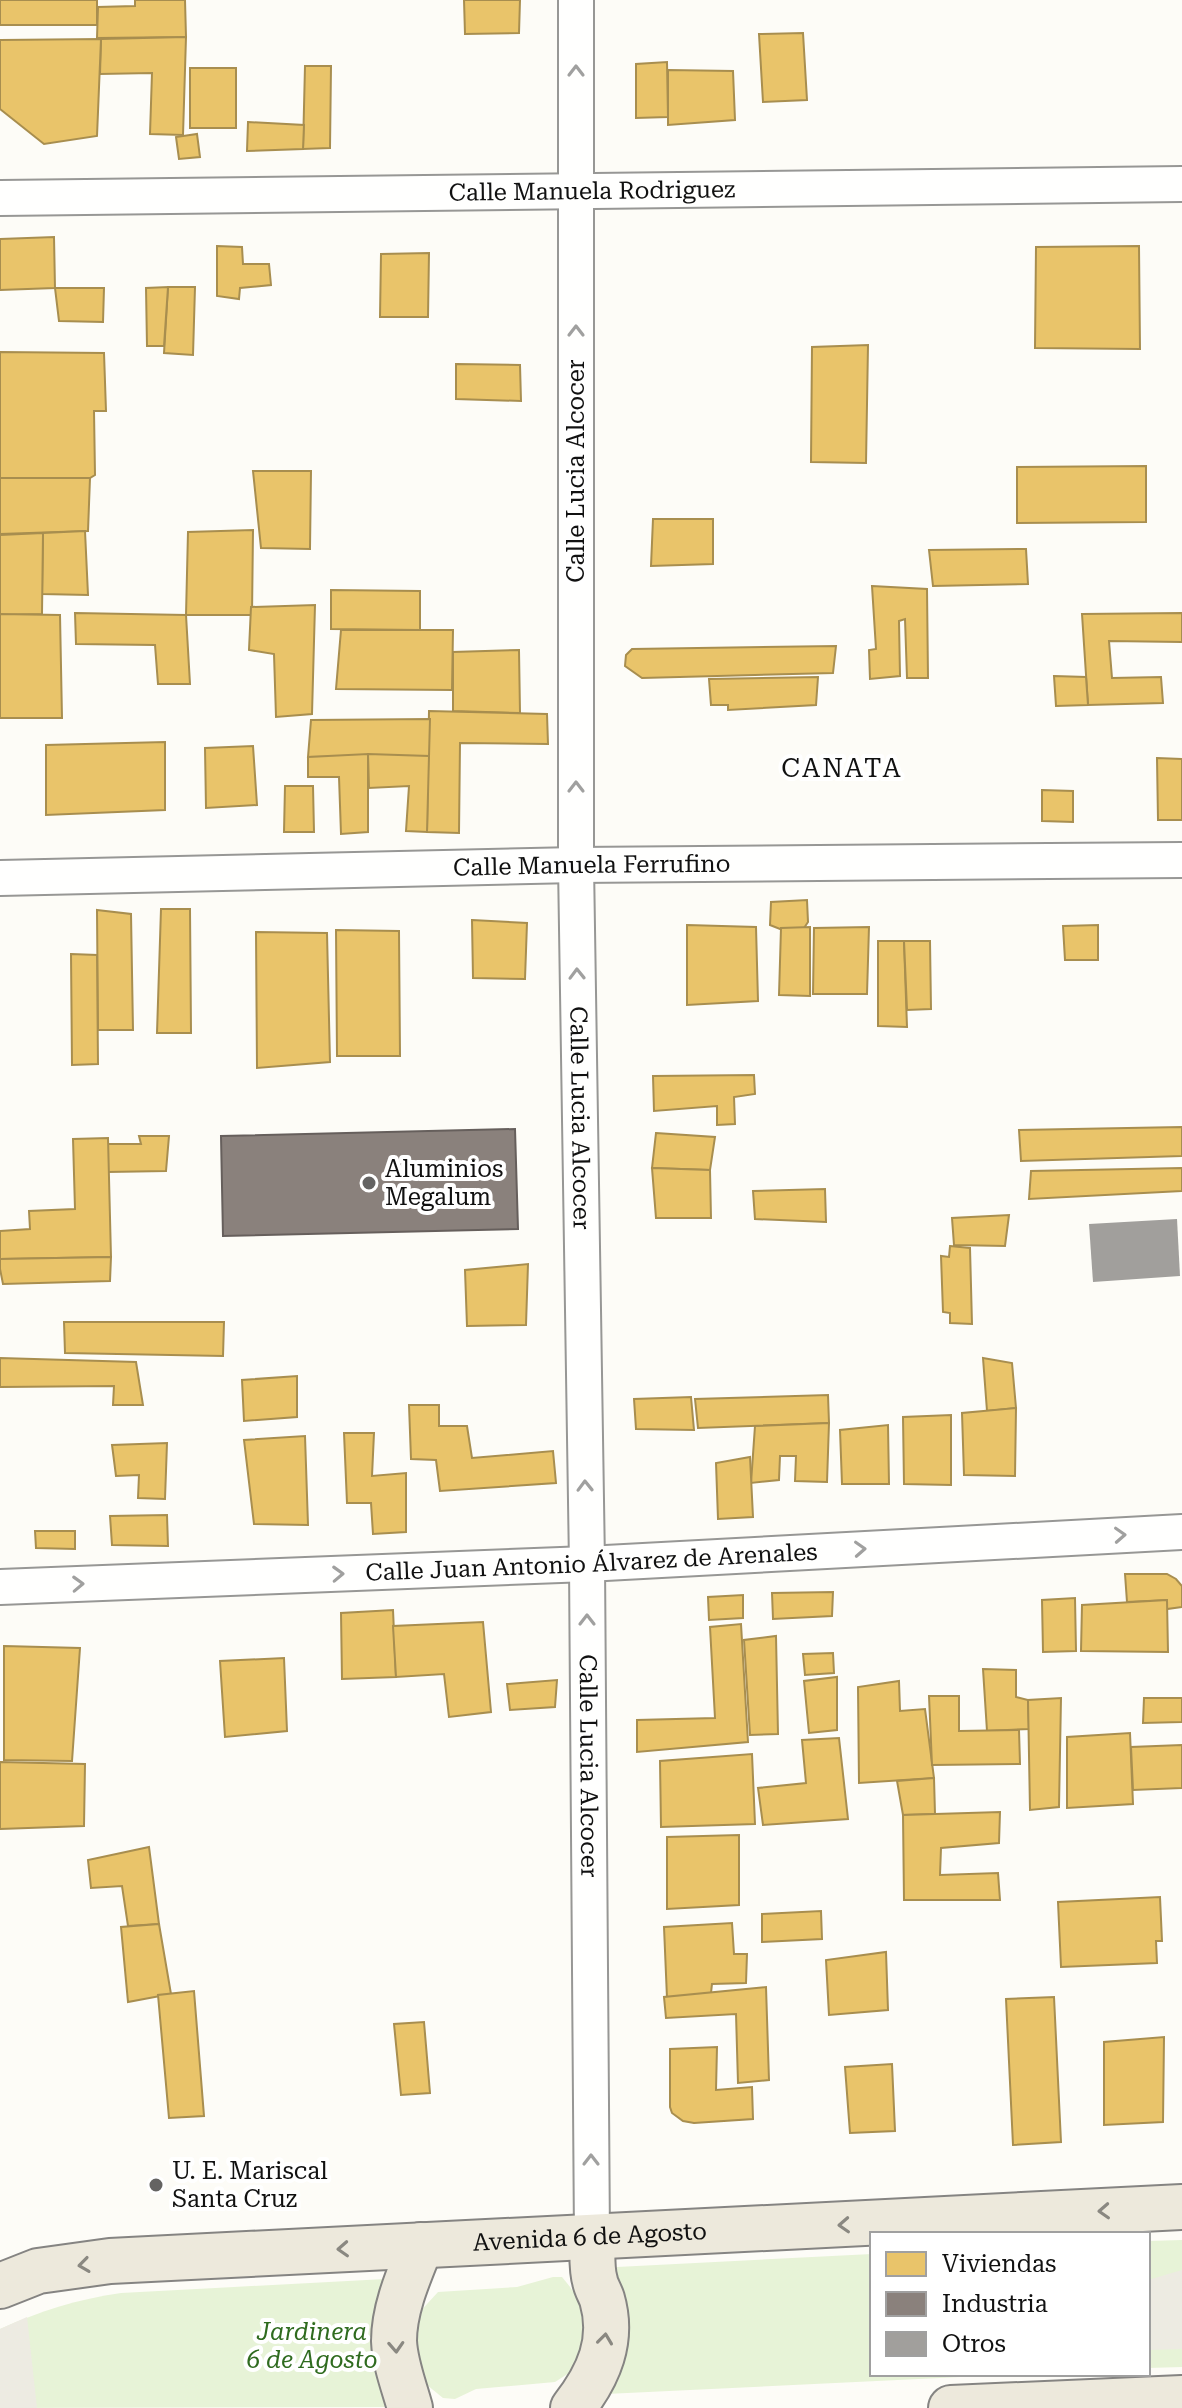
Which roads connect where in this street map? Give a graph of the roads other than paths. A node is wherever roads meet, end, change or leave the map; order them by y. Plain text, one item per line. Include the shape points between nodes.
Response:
1 (576, 0) edge
2 (1182, 184) edge
3 (577, 191) junction
4 (0, 198) edge
5 (1182, 860) edge
6 (576, 865) junction
7 (0, 878) edge
8 (1182, 1532) edge
9 (587, 1564) junction
10 (0, 1587) edge
11 (1182, 2207) edge
12 (592, 2238) junction
13 (421, 2245) junction
14 (0, 2286) edge
15 (1182, 2398) edge
16 (410, 2408) edge
17 (573, 2408) edge
18 (951, 2408) edge

3 -> 1 street, Calle Lucia Alcocer
2 - 3 street, Calle Manuela Rodriguez
3 - 4 street, Calle Manuela Rodriguez
6 -> 3 street, Calle Lucia Alcocer
5 - 6 street, Calle Manuela Ferrufino
6 - 7 street, Calle Manuela Ferrufino
9 -> 6 street, Calle Lucia Alcocer
9 -> 8 street, Calle Juan Antonio Álvarez de Arenales
10 -> 9 street, Calle Juan Antonio Álvarez de Arenales
12 -> 9 street, Calle Lucia Alcocer
11 -> 12 main road, Avenida 6 de Agosto
12 - 13 main road, Avenida 6 de Agosto
17 -> 12 main road via 604,2354 607,2326 594,2280
13 -> 14 main road, Avenida 6 de Agosto via 110,2261 38,2271
13 -> 16 main road via 405,2283 394,2340
15 - 18 main road

